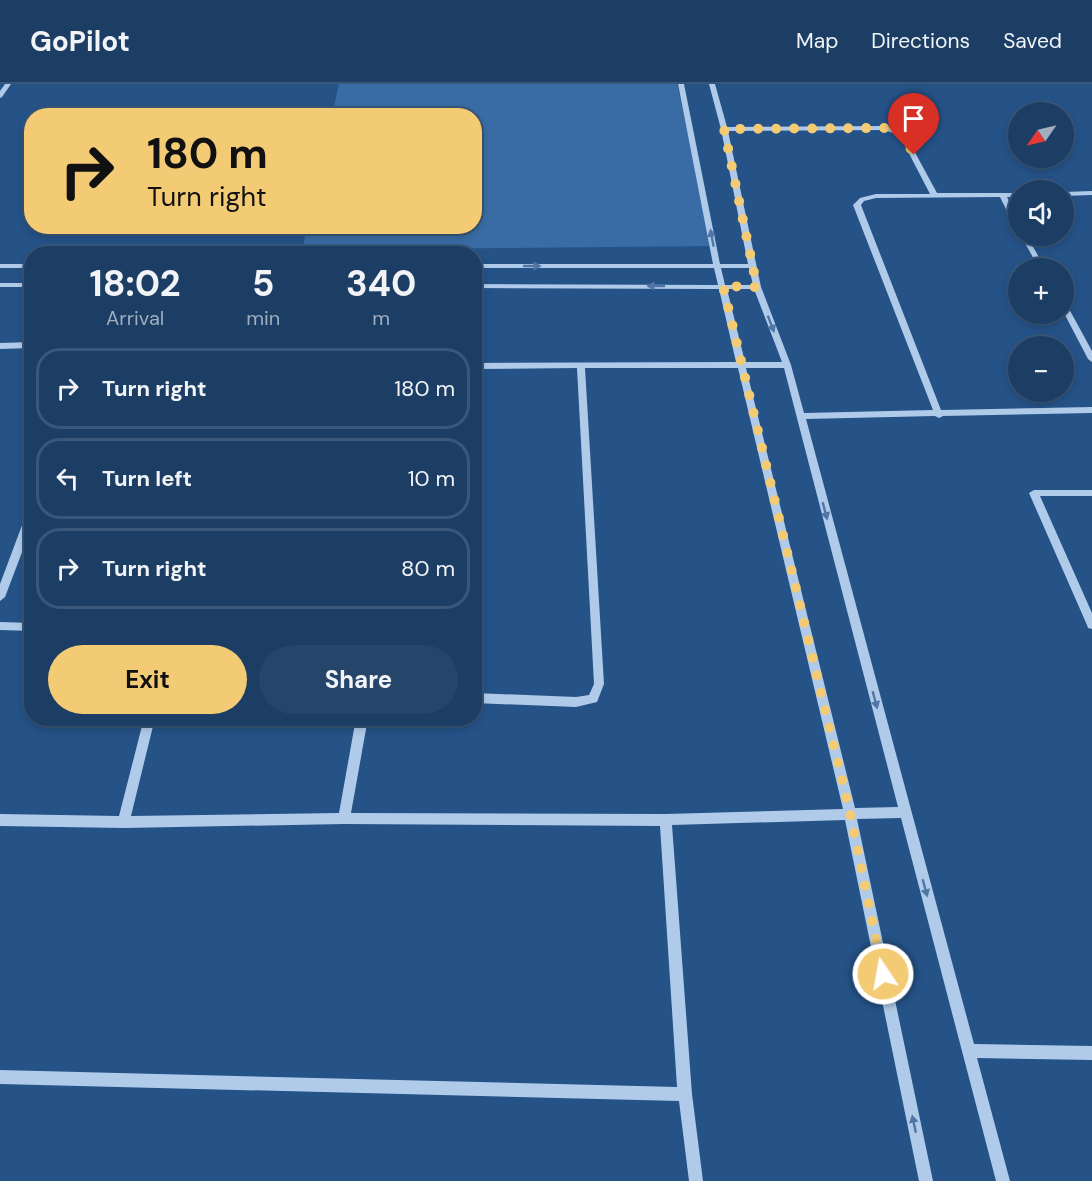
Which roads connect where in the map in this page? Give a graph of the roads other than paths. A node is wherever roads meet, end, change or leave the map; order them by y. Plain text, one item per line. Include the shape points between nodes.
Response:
1 (8, 84) edge
2 (681, 84) edge
3 (712, 84) edge
4 (0, 96) edge
5 (724, 129) junction
6 (1074, 194) edge
7 (1092, 194) edge
8 (1002, 195) junction
9 (1008, 195) edge
10 (935, 196) junction
11 (1008, 206) edge
12 (0, 266) edge
13 (24, 266) edge
14 (482, 266) edge
15 (717, 266) junction
16 (752, 266) junction
17 (0, 285) edge
18 (24, 285) edge
19 (482, 286) edge
20 (723, 286) junction
21 (757, 287) junction
22 (1073, 324) edge
23 (24, 345) edge
24 (0, 346) edge
25 (1092, 359) edge
26 (581, 365) junction
27 (741, 365) junction
28 (787, 365) junction
29 (482, 366) edge
30 (1092, 410) edge
31 (939, 414) junction
32 (800, 416) junction
33 (1092, 493) edge
34 (24, 533) edge
35 (0, 597) edge
36 (1092, 625) edge
37 (0, 626) edge
38 (24, 627) edge
39 (482, 698) edge
40 (148, 726) edge
41 (361, 726) edge
42 (905, 812) junction
43 (850, 813) junction
44 (344, 818) junction
45 (0, 820) edge
46 (666, 820) junction
47 (124, 822) junction
48 (968, 1051) junction
49 (1092, 1053) edge
50 (0, 1077) edge
51 (685, 1094) junction
52 (696, 1181) edge
53 (926, 1181) edge
54 (1002, 1181) edge

1 - 4 street
15 -> 2 street
3 - 5 street
5 - 10 street via 897,130
5 - 16 street
6 - 7 street
8 - 9 street
8 - 10 street
8 - 11 street
10 - 31 street via 876,196 858,205
12 - 13 street
14 -> 15 street
15 - 16 street
15 - 20 street
16 - 21 street
17 - 18 street
20 -> 19 street
20 - 21 street
20 - 27 street
21 -> 28 street
22 - 25 street
23 - 24 street
26 - 27 street
26 - 29 street
26 - 39 street via 599,684 593,699 576,702
27 - 28 street
27 - 43 street
28 - 32 street
30 - 31 street
31 - 32 street
32 -> 42 street
33 - 36 street via 1034,494
34 - 35 street
37 - 38 street
40 - 47 street
41 - 44 street
42 - 43 street
42 -> 48 street
43 - 46 street
53 -> 43 street
44 - 46 street
44 - 47 street
45 - 47 street
46 - 51 street
48 - 49 street
48 - 54 street
50 - 51 street
51 - 52 street

